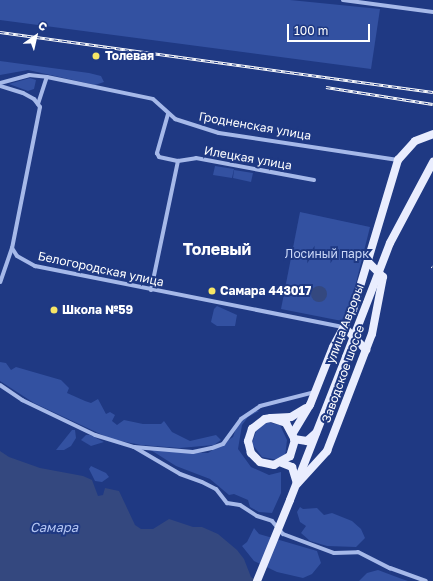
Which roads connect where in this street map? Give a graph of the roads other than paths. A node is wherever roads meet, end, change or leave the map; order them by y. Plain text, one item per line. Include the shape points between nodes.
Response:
1 (345, 0) edge
2 (433, 12) edge
3 (46, 77) junction
4 (0, 83) edge
5 (0, 86) edge
6 (38, 104) junction
7 (168, 114) junction
8 (433, 134) edge
9 (398, 160) junction
10 (178, 161) junction
11 (433, 162) edge
12 (314, 180) dead end
13 (12, 248) junction
14 (368, 262) junction
15 (0, 282) edge
16 (151, 290) junction
17 (344, 327) junction
18 (366, 350) junction
19 (0, 385) edge
20 (315, 392) junction
21 (310, 405) junction
22 (271, 418) junction
23 (318, 432) junction
24 (294, 436) junction
25 (314, 442) junction
26 (134, 447) junction
27 (326, 451) junction
28 (282, 462) junction
29 (297, 484) junction
30 (257, 581) edge
31 (426, 581) edge

1 - 2 street
3 - 4 street, Гродненская улица via 29,75
3 - 6 street
3 - 7 street, Гродненская улица via 153,99
5 - 6 street via 34,98
6 - 13 street via 40,107
7 - 9 street, Гродненская улица via 185,124 219,133
7 - 10 street via 156,155
8 - 9 main road, Заводское шоссе via 415,141
9 - 14 main road, Заводское шоссе
10 - 12 street, Илецкая улица via 196,158
10 - 16 street
11 - 23 main road, улица Авроры, bridge via 390,243
13 - 15 street
13 - 16 street, Белогородская улица via 17,256 35,266
14 - 17 main road, Заводское шоссе via 359,295
14 - 18 main road, Заводское шоссе via 383,277 376,320
16 - 17 street, Белогородская улица
17 - 18 main road
17 - 20 main road, Заводское шоссе
18 - 27 main road, Заводское шоссе
19 - 26 street via 22,400 95,435
20 - 21 main road, Заводское шоссе
20 - 26 street via 260,406 241,420 223,444 212,448 193,452
21 - 22 main road, Заводское шоссе via 297,415
21 - 24 main road, Заводское шоссе
22 - 24 main road via 286,423
22 - 28 main road via 254,427 248,437 249,449 253,457 264,464
23 - 24 main road, Заводское шоссе via 306,441
23 - 25 main road, улица Авроры
24 - 28 main road via 293,452
25 - 27 main road via 316,454 322,455
25 - 29 main road, улица Авроры
26 - 31 street via 158,463 216,489 227,503 240,506 272,521 283,534 334,553 358,552 390,568
27 - 29 main road, Заводское шоссе
28 - 29 main road via 292,467
29 - 30 main road, улица Авроры, bridge

